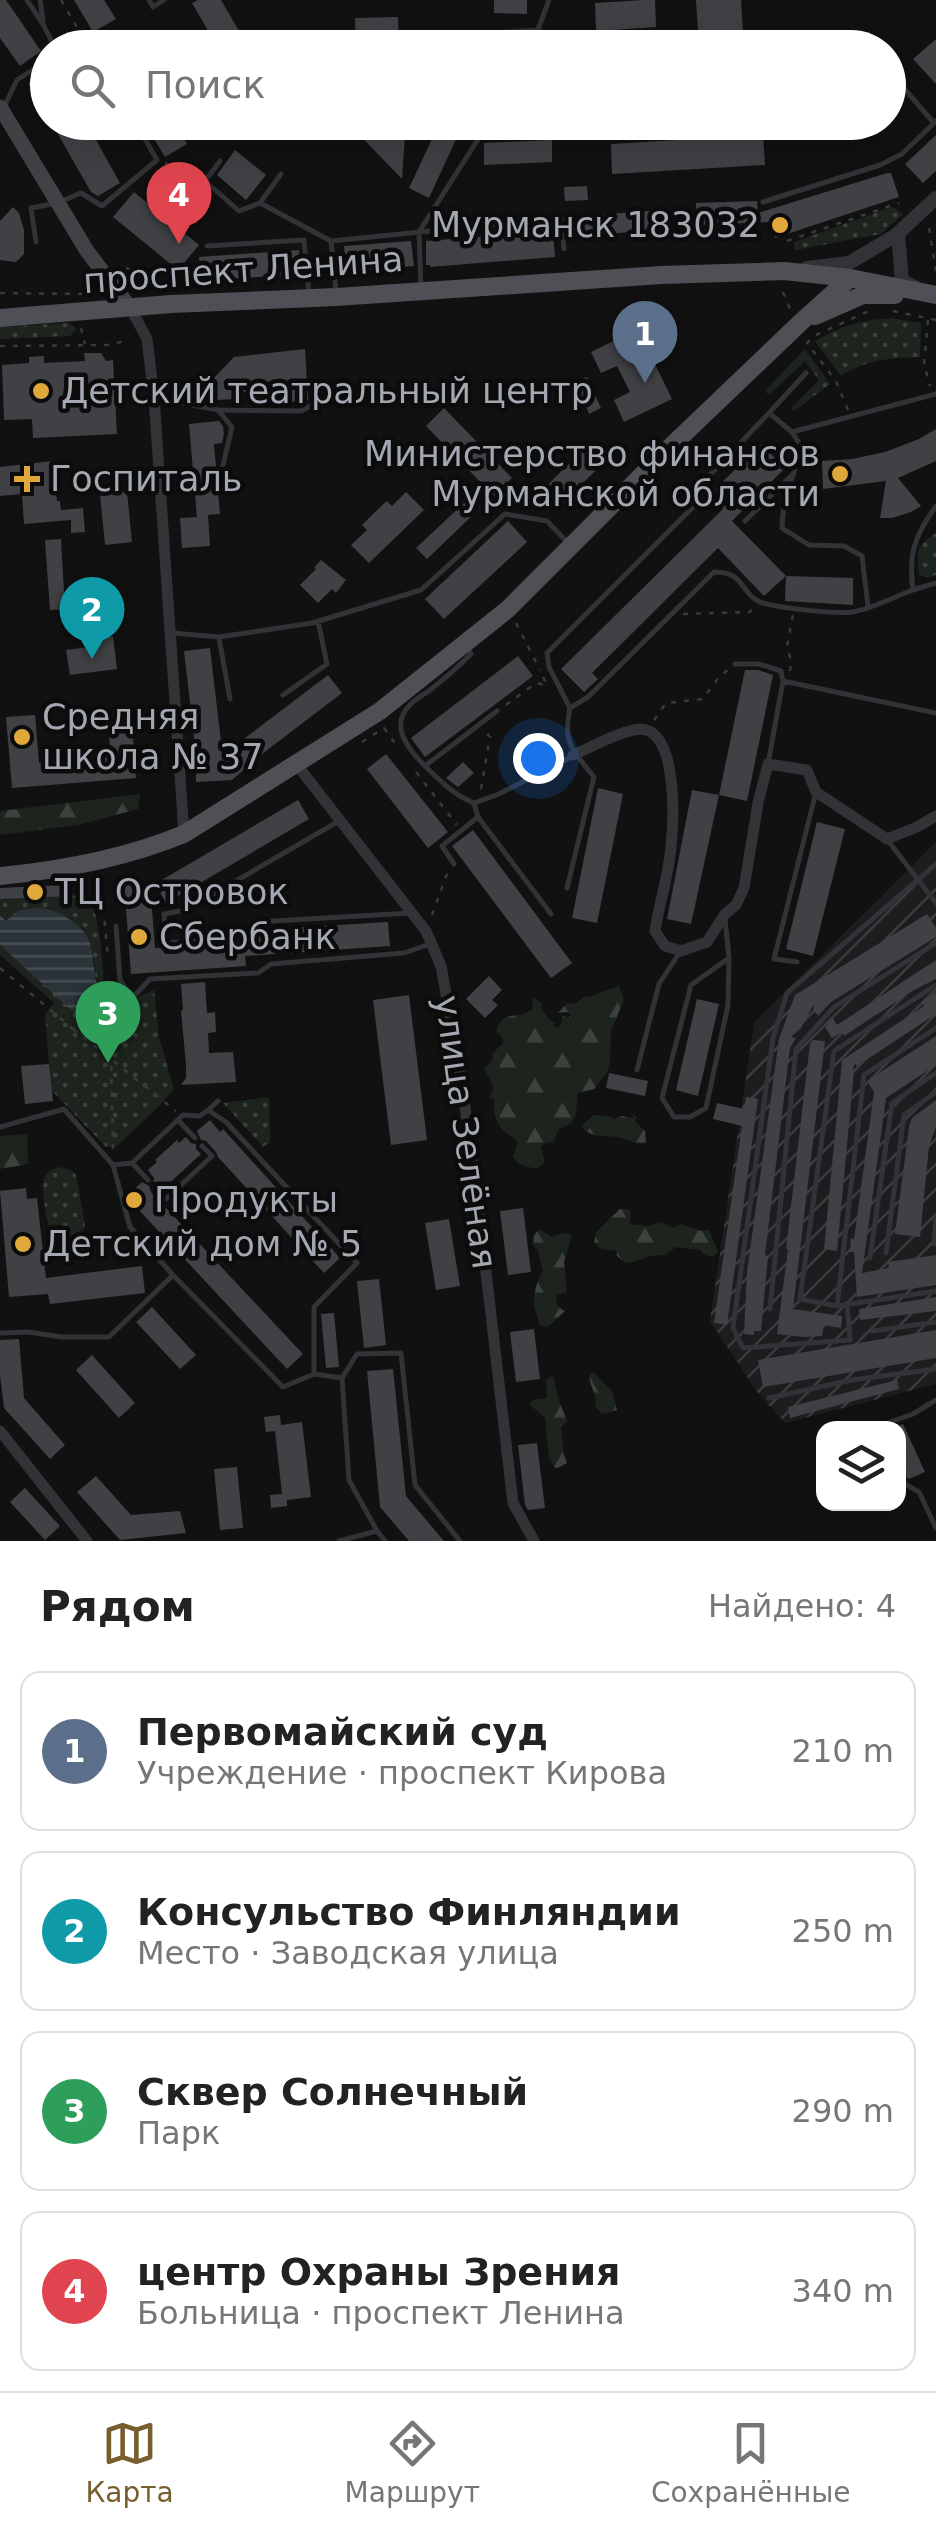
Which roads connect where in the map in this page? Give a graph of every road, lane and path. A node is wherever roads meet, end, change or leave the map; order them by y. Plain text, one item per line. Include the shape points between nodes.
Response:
1 (26, 0) edge
2 (40, 0) edge
3 (60, 0) edge
4 (149, 0) edge
5 (164, 0) edge
6 (550, 0) edge
7 (43, 24) junction
8 (46, 30) edge
9 (78, 30) edge
10 (540, 30) edge
11 (30, 72) edge
12 (906, 89) edge
13 (1, 109) edge
14 (935, 122) edge
15 (145, 140) edge
16 (477, 140) edge
17 (157, 160) junction
18 (220, 161) dead end
19 (281, 174) dead end
20 (205, 181) junction
21 (936, 198) edge
22 (763, 202) dead end
23 (899, 202) dead end
24 (57, 203) junction
25 (260, 203) junction
26 (929, 228) dead end
27 (419, 232) junction
28 (898, 234) junction
29 (332, 240) junction
30 (786, 241) dead end
31 (36, 242) dead end
32 (207, 246) dead end
33 (564, 250) dead end
34 (126, 268) dead end
35 (784, 271) junction
36 (936, 271) edge
37 (850, 278) junction
38 (162, 284) dead end
39 (422, 291) junction
40 (782, 292) dead end
41 (0, 293) edge
42 (82, 294) dead end
43 (934, 295) edge
44 (336, 297) junction
45 (310, 298) junction
46 (877, 308) dead end
47 (131, 309) junction
48 (894, 311) dead end
49 (796, 316) junction
50 (0, 318) edge
51 (928, 318) junction
52 (936, 320) edge
53 (80, 322) dead end
54 (129, 340) dead end
55 (86, 344) junction
56 (0, 346) edge
57 (806, 373) dead end
58 (315, 390) dead end
59 (934, 395) edge
60 (154, 397) junction
61 (218, 410) junction
62 (769, 413) junction
63 (851, 416) junction
64 (792, 432) junction
65 (223, 465) dead end
66 (796, 470) junction
67 (936, 506) edge
68 (745, 521) dead end
69 (571, 546) junction
70 (936, 583) edge
71 (913, 590) junction
72 (757, 601) junction
73 (868, 606) junction
74 (508, 608) junction
75 (671, 614) junction
76 (793, 616) dead end
77 (318, 621) junction
78 (172, 633) junction
79 (219, 637) junction
80 (465, 644) junction
81 (736, 664) joint
82 (790, 668) dead end
83 (783, 681) junction
84 (283, 695) dead end
85 (230, 699) dead end
86 (570, 708) junction
87 (497, 712) joint
88 (936, 713) edge
89 (480, 725) junction
90 (648, 730) junction
91 (370, 737) dead end
92 (395, 743) dead end
93 (573, 756) junction
94 (768, 764) junction
95 (296, 765) junction
96 (425, 766) junction
97 (417, 772) dead end
98 (480, 792) dead end
99 (816, 792) junction
100 (474, 803) junction
101 (936, 816) edge
102 (478, 817) junction
103 (339, 821) junction
104 (461, 830) junction
105 (184, 834) junction
106 (887, 839) junction
107 (454, 864) dead end
108 (936, 864) edge
109 (447, 872) dead end
110 (0, 876) edge
111 (918, 879) junction
112 (567, 888) dead end
113 (102, 896) dead end
114 (936, 903) edge
115 (413, 913) junction
116 (551, 914) dead end
117 (724, 914) junction
118 (256, 922) dead end
119 (116, 926) dead end
120 (430, 937) junction
121 (234, 938) dead end
122 (936, 943) edge
123 (680, 951) junction
124 (108, 958) dead end
125 (728, 958) junction
126 (797, 962) dead end
127 (0, 968) edge
128 (110, 975) dead end
129 (936, 985) edge
130 (130, 995) junction
131 (110, 1007) junction
132 (72, 1028) junction
133 (936, 1028) edge
134 (112, 1060) junction
135 (637, 1070) dead end
136 (936, 1072) edge
137 (936, 1092) edge
138 (218, 1101) dead end
139 (208, 1110) junction
140 (180, 1118) junction
141 (0, 1127) edge
142 (194, 1138) dead end
143 (202, 1146) dead end
144 (132, 1163) junction
145 (113, 1165) junction
146 (148, 1180) dead end
147 (155, 1188) dead end
148 (936, 1218) edge
149 (936, 1244) edge
150 (886, 1252) dead end
151 (870, 1258) dead end
152 (173, 1275) junction
153 (936, 1291) edge
154 (847, 1303) junction
155 (837, 1306) junction
156 (770, 1308) dead end
157 (936, 1322) edge
158 (872, 1331) dead end
159 (0, 1333) edge
160 (936, 1369) edge
161 (314, 1374) junction
162 (342, 1378) junction
163 (768, 1398) dead end
164 (936, 1400) edge
165 (894, 1421) edge
166 (0, 1432) edge
167 (906, 1485) edge
168 (936, 1528) edge
169 (377, 1531) junction
170 (87, 1541) edge
171 (339, 1541) edge
172 (385, 1541) edge
173 (460, 1541) edge
174 (534, 1541) edge

1 - 7 lane
2 - 7 lane
3 - 9 path
4 - 5 lane via 153,7
6 - 10 lane
7 - 8 lane
11 - 13 lane via 17,80
12 - 14 lane
13 - 24 main road
14 - 22 lane via 880,165
15 - 17 lane
16 - 27 lane
17 - 20 path
17 - 24 lane via 102,206 82,193
18 - 20 lane
19 - 25 lane
20 - 25 lane via 239,211
21 - 28 street
23 - 30 path
24 - 31 lane via 32,208
24 - 47 main road
25 - 29 lane
26 - 36 path
27 - 29 lane
27 - 33 lane via 561,218
27 - 39 lane
28 - 35 street via 848,263
28 - 37 street
28 - 43 street via 902,281
29 - 44 lane
32 - 45 lane via 304,240
34 - 38 path
35 - 37 main road, проспект Ленина
35 - 39 main road, проспект Ленина
37 - 43 main road, проспект Ленина
37 - 49 main road
39 - 44 main road, проспект Ленина
40 - 49 path
41 - 42 path
43 - 49 main road via 864,295
44 - 45 main road, проспект Ленина
45 - 47 main road, проспект Ленина
46 - 63 path via 807,343 836,380
47 - 50 main road, проспект Ленина
47 - 60 street via 147,339
48 - 51 path
49 - 69 main road
51 - 52 path
51 - 59 path via 924,364
53 - 55 path
54 - 55 path
55 - 56 path
57 - 62 lane
58 - 61 lane via 317,402 301,410
59 - 63 lane
60 - 61 lane
60 - 78 street
61 - 65 lane via 232,427
62 - 64 lane
62 - 86 lane via 707,478 695,505 548,653
63 - 64 lane
64 - 66 lane via 801,446
66 - 68 lane
66 - 73 lane via 782,506 782,528 809,546 844,546 862,556
67 - 71 lane via 912,552
69 - 74 main road
69 - 77 lane via 547,521 505,514 421,590
70 - 71 lane
71 - 73 lane
72 - 73 lane via 852,612
72 - 75 path via 750,612
72 - 75 lane via 742,582 714,572
74 - 80 main road
74 - 87 path via 547,685 536,683
75 - 86 lane
76 - 82 path
77 - 79 lane
77 - 84 lane via 327,664
78 - 79 lane
78 - 105 street
79 - 85 lane
80 - 95 main road via 380,712
80 - 96 lane via 471,654 402,716 405,742
81 - 83 lane via 759,664 781,672
81 - 90 path via 703,698 666,704
83 - 88 lane
83 - 94 lane
86 - 93 lane via 566,728
87 - 89 lane
89 - 96 lane
89 - 98 path via 490,737
90 - 93 street via 634,729
90 - 123 street via 668,754 672,816 655,931
91 - 92 path via 384,728
93 - 100 lane
93 - 112 lane via 594,778
94 - 99 street via 807,770
94 - 117 street via 744,888
95 - 103 street, улица Зелёная
95 - 105 main road
96 - 100 lane
97 - 104 path
99 - 106 street
99 - 126 lane via 774,959
100 - 102 lane
101 - 106 street
102 - 104 lane
102 - 116 lane
103 - 115 street, улица Зелёная
103 - 121 lane via 186,910 164,914 166,945
104 - 107 lane via 442,846
105 - 110 main road via 104,860
106 - 111 lane
108 - 111 lane
109 - 120 path
111 - 114 lane
111 - 154 lane via 787,992 773,1038 733,1328 743,1348 850,1340
113 - 124 path
115 - 118 lane
115 - 120 street, улица Зелёная
117 - 123 street via 707,942
117 - 125 lane
119 - 130 lane via 120,980
120 - 130 lane via 404,953 271,964 258,973 169,975
120 - 174 street, улица Зелёная via 447,991 462,1084 513,1504
122 - 156 lane via 834,1007 796,1049
123 - 135 lane via 659,984
125 - 125 lane via 728,1005 706,1108 674,1118 662,1098 691,985
127 - 132 path
128 - 131 path
129 - 155 lane via 834,1051 800,1300
130 - 131 path
131 - 132 path via 88,1028
131 - 134 path
132 - 134 path
133 - 155 lane via 864,1075
134 - 140 path
134 - 145 path
136 - 151 lane via 892,1102
137 - 150 lane via 904,1115
138 - 139 lane
139 - 140 lane
139 - 161 lane via 357,1264 314,1307
140 - 142 lane
140 - 144 lane
141 - 145 lane via 64,1110
143 - 147 lane via 212,1156 166,1198
144 - 145 lane
144 - 146 lane
145 - 152 lane via 130,1227
148 - 149 lane
152 - 159 lane via 109,1337
152 - 161 lane via 283,1387
153 - 154 lane
154 - 155 lane
157 - 158 lane
160 - 163 lane
161 - 162 lane
162 - 169 lane via 349,1480
162 - 173 lane via 357,1354 401,1353 415,1485
164 - 165 lane
166 - 170 street
167 - 168 lane via 919,1492
169 - 171 lane
169 - 172 lane

